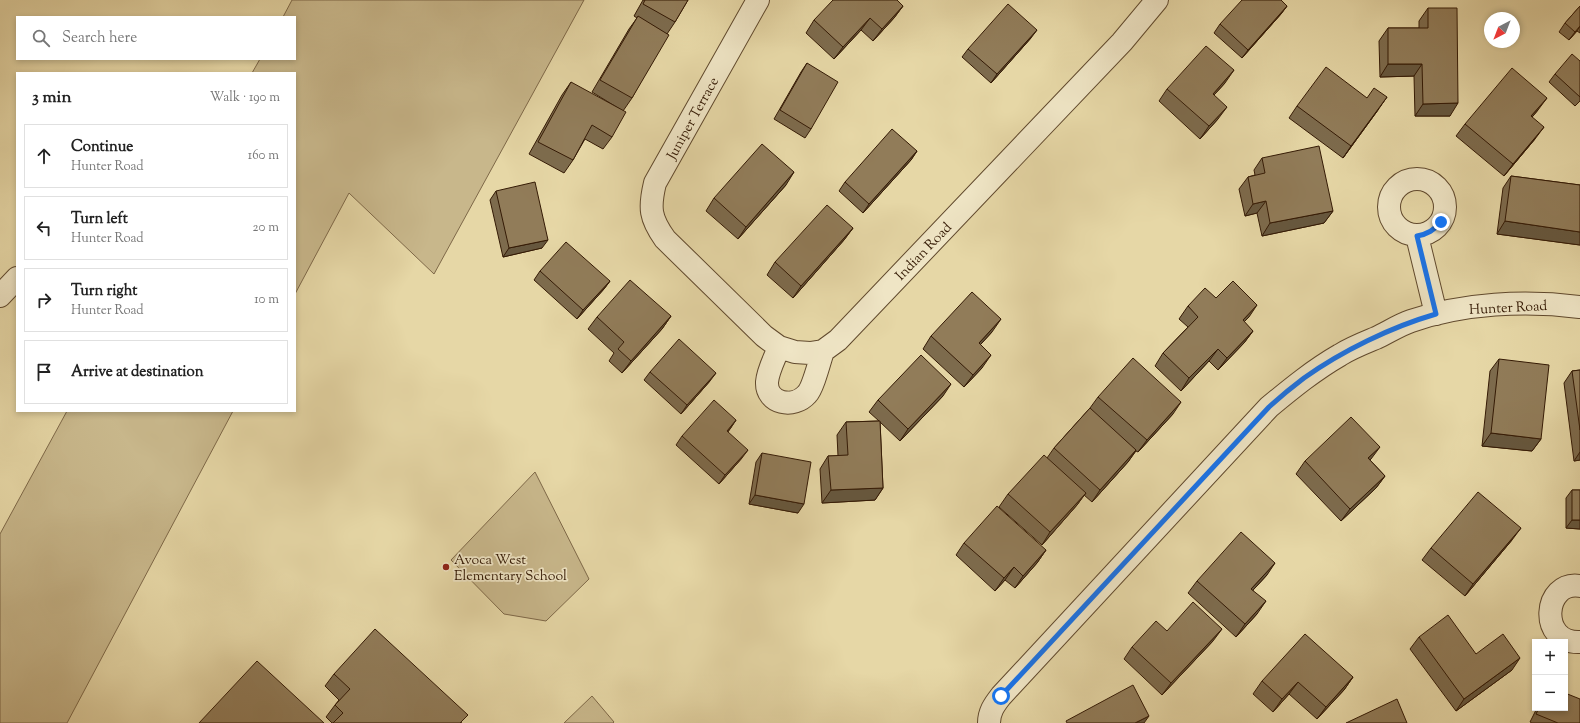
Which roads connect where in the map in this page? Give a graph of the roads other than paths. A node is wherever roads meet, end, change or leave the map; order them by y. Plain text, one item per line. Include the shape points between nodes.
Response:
1 (758, 0) edge
2 (1157, 0) edge
3 (1417, 236) dead end
4 (16, 279) edge
5 (0, 296) edge
6 (1580, 307) edge
7 (1436, 314) junction
8 (779, 347) junction
9 (823, 351) junction
10 (1580, 586) edge
11 (1580, 642) edge
12 (989, 723) edge

1 - 8 street, Juniper Terrace via 655,183 651,210 656,225 665,239 764,336
2 - 9 street, Indian Road via 1111,54 838,340
3 - 7 street
4 - 5 street
6 - 7 street, Hunter Road via 1519,304
7 - 12 street, Hunter Road via 1410,322 1341,354 1303,378 1269,407 1001,696 993,706
8 - 9 street via 795,352
8 - 9 street via 767,384 769,393 774,398 791,404 799,402 808,393
10 - 11 street via 1566,587 1558,593 1549,611 1550,620 1558,635 1566,640

